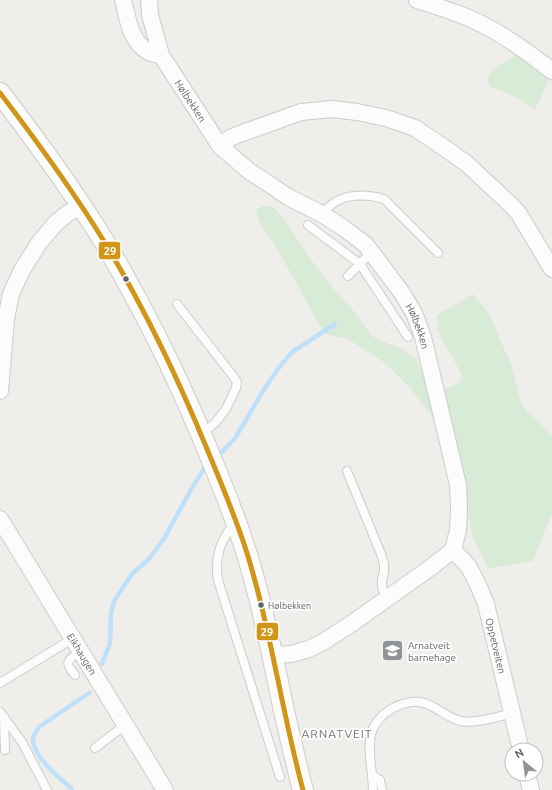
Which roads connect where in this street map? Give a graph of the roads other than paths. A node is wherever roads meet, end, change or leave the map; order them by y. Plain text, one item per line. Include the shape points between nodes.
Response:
1 (123, 0) edge
2 (149, 0) edge
3 (417, 0) edge
4 (161, 55) junction
5 (552, 71) edge
6 (0, 93) edge
7 (220, 146) junction
8 (81, 206) junction
9 (322, 214) junction
10 (308, 225) dead end
11 (371, 252) junction
12 (438, 253) dead end
13 (360, 264) junction
14 (552, 269) edge
15 (348, 276) dead end
16 (177, 304) dead end
17 (408, 337) dead end
18 (0, 390) edge
19 (201, 435) junction
20 (347, 471) dead end
21 (0, 519) edge
22 (235, 520) junction
23 (453, 550) junction
24 (386, 599) junction
25 (76, 645) junction
26 (273, 655) junction
27 (75, 675) dead end
28 (0, 683) edge
29 (512, 713) junction
30 (2, 715) edge
31 (125, 725) junction
32 (519, 742) edge
33 (95, 748) dead end
34 (5, 750) dead end
35 (372, 775) junction
36 (280, 777) dead end
37 (47, 790) edge
38 (165, 790) edge
39 (303, 790) edge
40 (373, 790) edge
41 (382, 790) edge

1 - 4 street via 137,42 150,53
2 - 4 street, Hølbekken via 150,15
3 - 5 street via 452,11 491,29
4 - 7 street, Hølbekken
6 - 8 street
7 - 9 street, Hølbekken via 249,171 288,197
7 - 14 street via 237,135 301,112 332,109 386,118 415,128 450,151 511,205
8 - 18 street via 56,223 39,243 11,294 6,319
8 - 19 street via 154,332
9 - 11 street, Hølbekken via 366,245
9 - 12 lane via 341,199 365,195 384,199
10 - 13 lane
11 - 13 lane
11 - 23 street, Hølbekken via 414,313 422,337 458,485 458,530
13 - 15 lane
13 - 17 lane
16 - 19 lane via 237,382 226,409 215,424
19 - 22 street
20 - 24 lane via 381,554 384,564 382,587
21 - 25 street, Eikhaugen
22 - 26 street via 251,566
22 - 36 lane via 222,542 216,570
23 - 24 street
23 - 29 street, Oppetveiten via 469,567 486,604
24 - 26 street via 309,649
25 - 27 lane via 68,663
25 - 28 lane
25 - 31 street, Eikhaugen
26 - 39 street
29 - 32 street, Oppetveiten
29 - 35 lane via 479,721 462,722 431,705 420,702 397,706 377,720 371,732 369,748
30 - 34 lane
30 - 37 lane via 22,742
31 - 33 lane
31 - 38 street, Eikhaugen
35 - 40 lane
35 - 41 lane via 380,780

